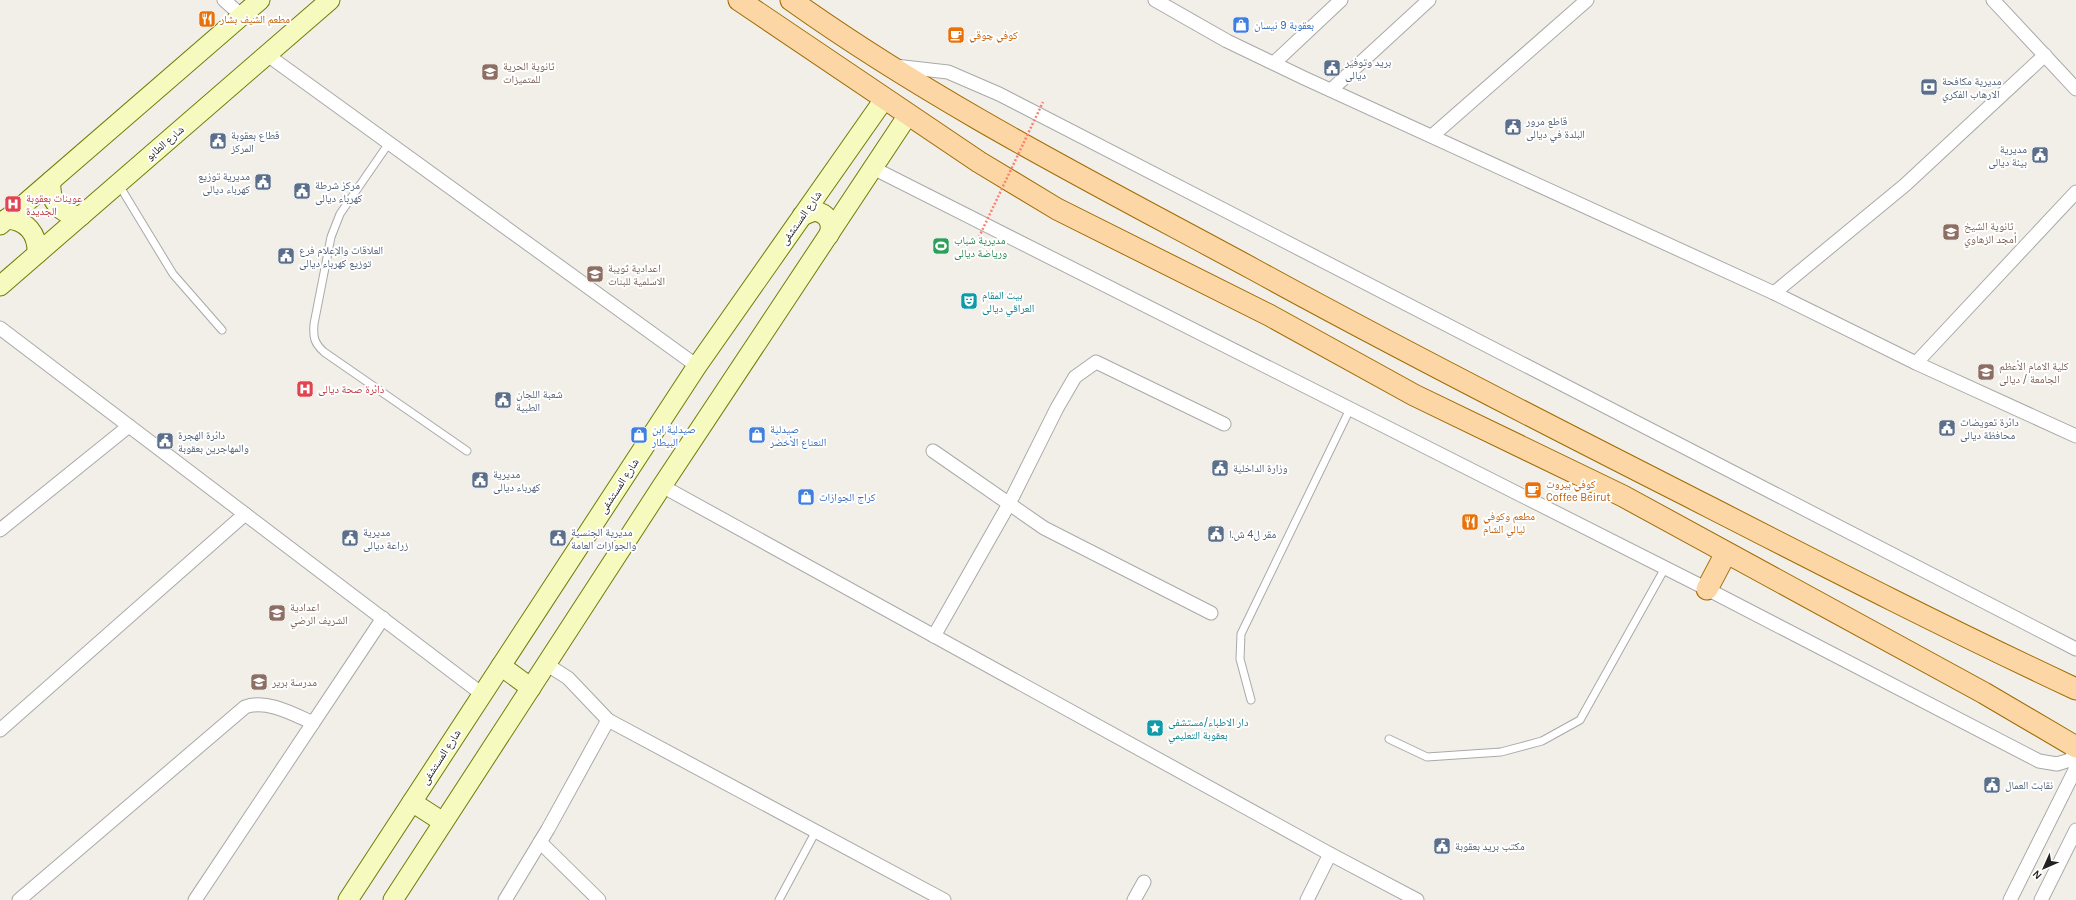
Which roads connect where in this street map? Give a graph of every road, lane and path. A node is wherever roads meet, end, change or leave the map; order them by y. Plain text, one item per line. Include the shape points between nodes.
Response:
1 (224, 0) edge
2 (260, 0) edge
3 (330, 0) edge
4 (740, 0) edge
5 (791, 0) edge
6 (1155, 0) edge
7 (1341, 0) edge
8 (1429, 0) edge
9 (1587, 0) edge
10 (1993, 0) edge
11 (242, 16) junction
12 (266, 54) junction
13 (2045, 55) junction
14 (1274, 63) junction
15 (886, 64) junction
16 (2076, 89) edge
17 (1331, 90) junction
18 (885, 98) junction
19 (1043, 102) dead end
20 (908, 115) junction
21 (1432, 136) junction
22 (389, 143) junction
23 (873, 168) junction
24 (51, 181) junction
25 (118, 184) junction
26 (2076, 192) edge
27 (81, 216) junction
28 (802, 216) junction
29 (3, 222) edge
30 (829, 235) junction
31 (979, 237) dead end
32 (37, 254) junction
33 (0, 286) edge
34 (1774, 292) junction
35 (0, 328) edge
36 (222, 330) dead end
37 (1916, 363) junction
38 (697, 366) junction
39 (1350, 409) junction
40 (1224, 424) dead end
41 (129, 426) junction
42 (2076, 436) edge
43 (933, 450) dead end
44 (466, 451) dead end
45 (662, 486) junction
46 (1009, 504) junction
47 (245, 514) junction
48 (0, 530) edge
49 (1726, 553) junction
50 (1665, 568) junction
51 (1707, 589) junction
52 (1211, 613) dead end
53 (383, 618) junction
54 (934, 636) junction
55 (2076, 649) edge
56 (546, 664) junction
57 (501, 666) junction
58 (531, 688) junction
59 (2076, 689) edge
60 (482, 694) junction
61 (1251, 700) dead end
62 (608, 720) junction
63 (313, 723) junction
64 (0, 730) edge
65 (1389, 739) dead end
66 (2076, 748) edge
67 (2076, 768) edge
68 (412, 802) junction
69 (443, 822) junction
70 (2076, 830) edge
71 (816, 831) junction
72 (540, 842) junction
73 (1330, 854) junction
74 (1144, 882) dead end
75 (19, 900) edge
76 (195, 900) edge
77 (348, 900) edge
78 (393, 900) edge
79 (505, 900) edge
80 (599, 900) edge
81 (779, 900) edge
82 (944, 900) edge
83 (1134, 900) edge
84 (1307, 900) edge
85 (1416, 900) edge
86 (2010, 900) edge
87 (2041, 900) edge

1 - 11 street
2 - 11 street
3 - 12 street, شارع الطابو
4 - 18 main road
5 - 15 main road
6 - 14 street
7 - 14 street
8 - 17 street
9 - 21 street
10 - 13 street
11 - 24 street
12 - 22 street
12 - 25 street, شارع الطابو
13 - 16 street
13 - 34 street via 1905,185
14 - 17 street
15 - 55 street via 948,72 999,94
15 - 59 main road via 960,110 1389,344
17 - 21 street
18 - 20 main road
18 - 28 street, شارع المستشفى
19 - 31 path, bridge
20 - 23 street
20 - 49 main road via 1057,209 1269,315 1414,395 1623,496
21 - 34 street
22 - 38 street
22 - 44 lane via 340,214 331,237 313,336 317,346 324,352
23 - 30 street
23 - 39 street
24 - 27 street via 51,196 55,203 66,213
24 - 29 street
25 - 27 street, شارع الطابو
25 - 36 lane via 173,274
26 - 37 street
27 - 32 street, شارع الطابو
28 - 30 street via 814,211 826,216 830,222
28 - 38 street, شارع المستشفى
29 - 32 street via 14,220 28,226 36,239
30 - 45 street
32 - 33 street, شارع الطابو
34 - 37 street
35 - 41 street
37 - 42 street
38 - 57 street, شارع المستشفى
39 - 50 street
39 - 61 lane via 1241,634 1240,659
40 - 46 street via 1096,362 1075,377
41 - 47 street
41 - 48 street
43 - 46 street
45 - 54 street
45 - 56 street
46 - 52 street via 1044,528
46 - 54 street
47 - 53 street
47 - 64 street
49 - 51 main road
49 - 66 main road via 1984,694
50 - 51 street
50 - 65 lane via 1580,720 1542,741 1501,752 1426,757
51 - 66 street via 2039,761 2057,764 2070,760
53 - 60 street
53 - 63 street
54 - 73 street
56 - 58 street
56 - 62 street via 568,678
57 - 58 street
57 - 60 street, شارع المستشفى
58 - 69 street
60 - 68 street, شارع المستشفى
62 - 71 street
62 - 72 street
63 - 75 street via 276,708 251,704 244,707
63 - 76 street
67 - 86 street
68 - 69 street
68 - 77 street, شارع المستشفى
69 - 78 street
70 - 87 street
71 - 81 lane
71 - 82 street
72 - 79 street
72 - 80 street
73 - 84 street
73 - 85 street
74 - 83 street

